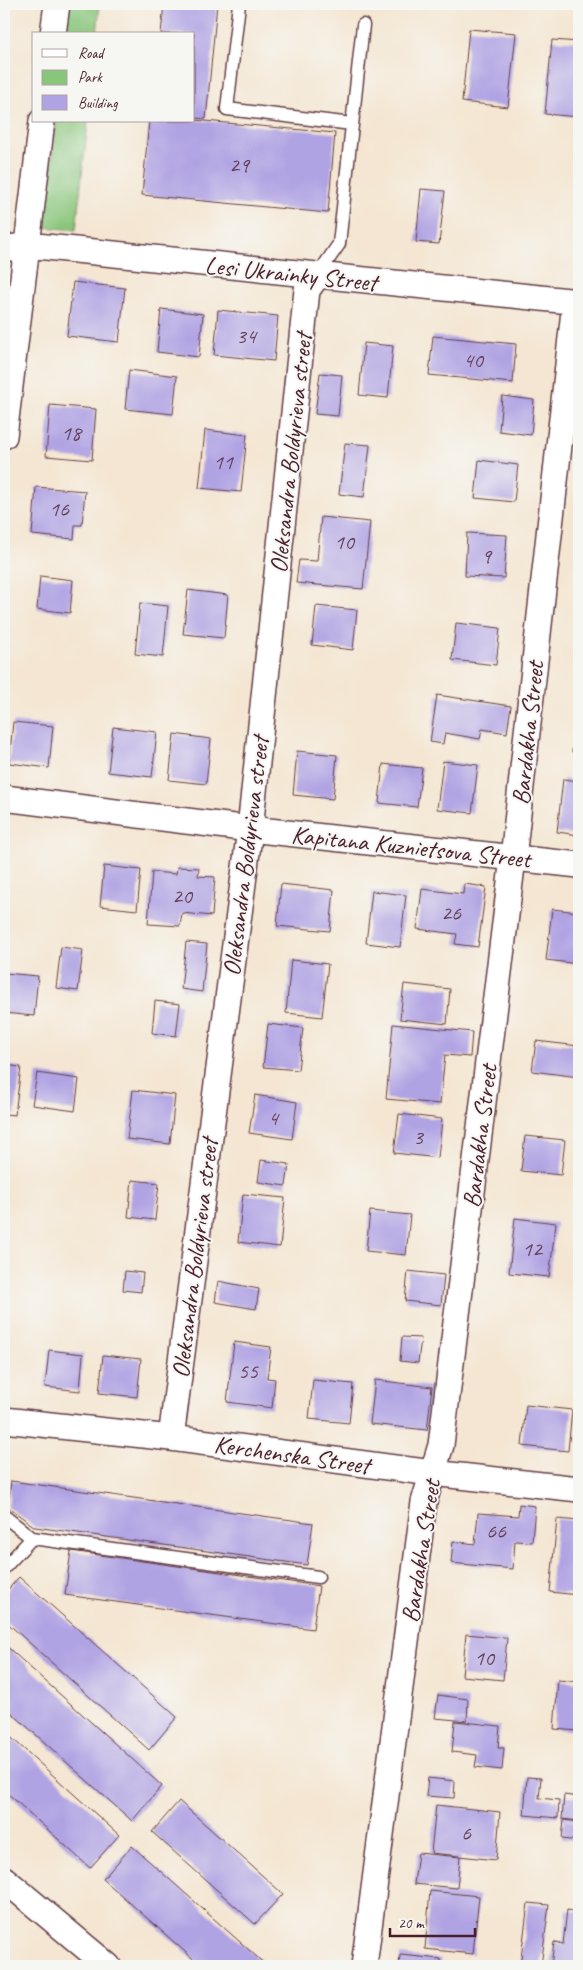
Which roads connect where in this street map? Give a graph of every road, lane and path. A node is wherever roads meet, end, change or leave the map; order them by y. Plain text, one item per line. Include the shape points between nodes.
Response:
1 (56, 4) edge
2 (239, 4) edge
3 (363, 25) dead end
4 (53, 32) edge
5 (42, 122) edge
6 (352, 124) junction
7 (15, 247) edge
8 (317, 276) junction
9 (577, 302) edge
10 (4, 436) edge
11 (4, 798) edge
12 (250, 829) junction
13 (513, 858) junction
14 (579, 865) edge
15 (4, 1420) edge
16 (171, 1438) junction
17 (432, 1473) junction
18 (579, 1489) edge
19 (4, 1516) edge
20 (32, 1538) junction
21 (4, 1568) edge
22 (318, 1577) dead end
23 (4, 1878) edge
24 (108, 1966) edge
25 (364, 1966) edge

1 - 4 street
2 - 6 lane via 227,109
3 - 6 lane
5 - 7 street
6 - 8 lane via 339,244
7 - 8 street, Lesi Ukrainky Street
7 - 10 street
8 - 9 street, Lesi Ukrainky Street
8 - 12 street, Oleksandra Boldyrieva street via 307,290
9 - 13 street, Bardakha Street
11 - 12 street, Kapitana Kuznietsova Street
12 - 13 street, Kapitana Kuznietsova Street
12 - 16 street, Oleksandra Boldyrieva street
13 - 14 street, Kapitana Kuznietsova Street
13 - 17 street, Bardakha Street via 441,1445
15 - 16 street, Kerchenska Street
16 - 17 street, Kerchenska Street
17 - 18 street, Kerchenska Street
17 - 25 street, Bardakha Street via 422,1512
19 - 20 lane
20 - 21 lane
20 - 22 lane
23 - 24 street

